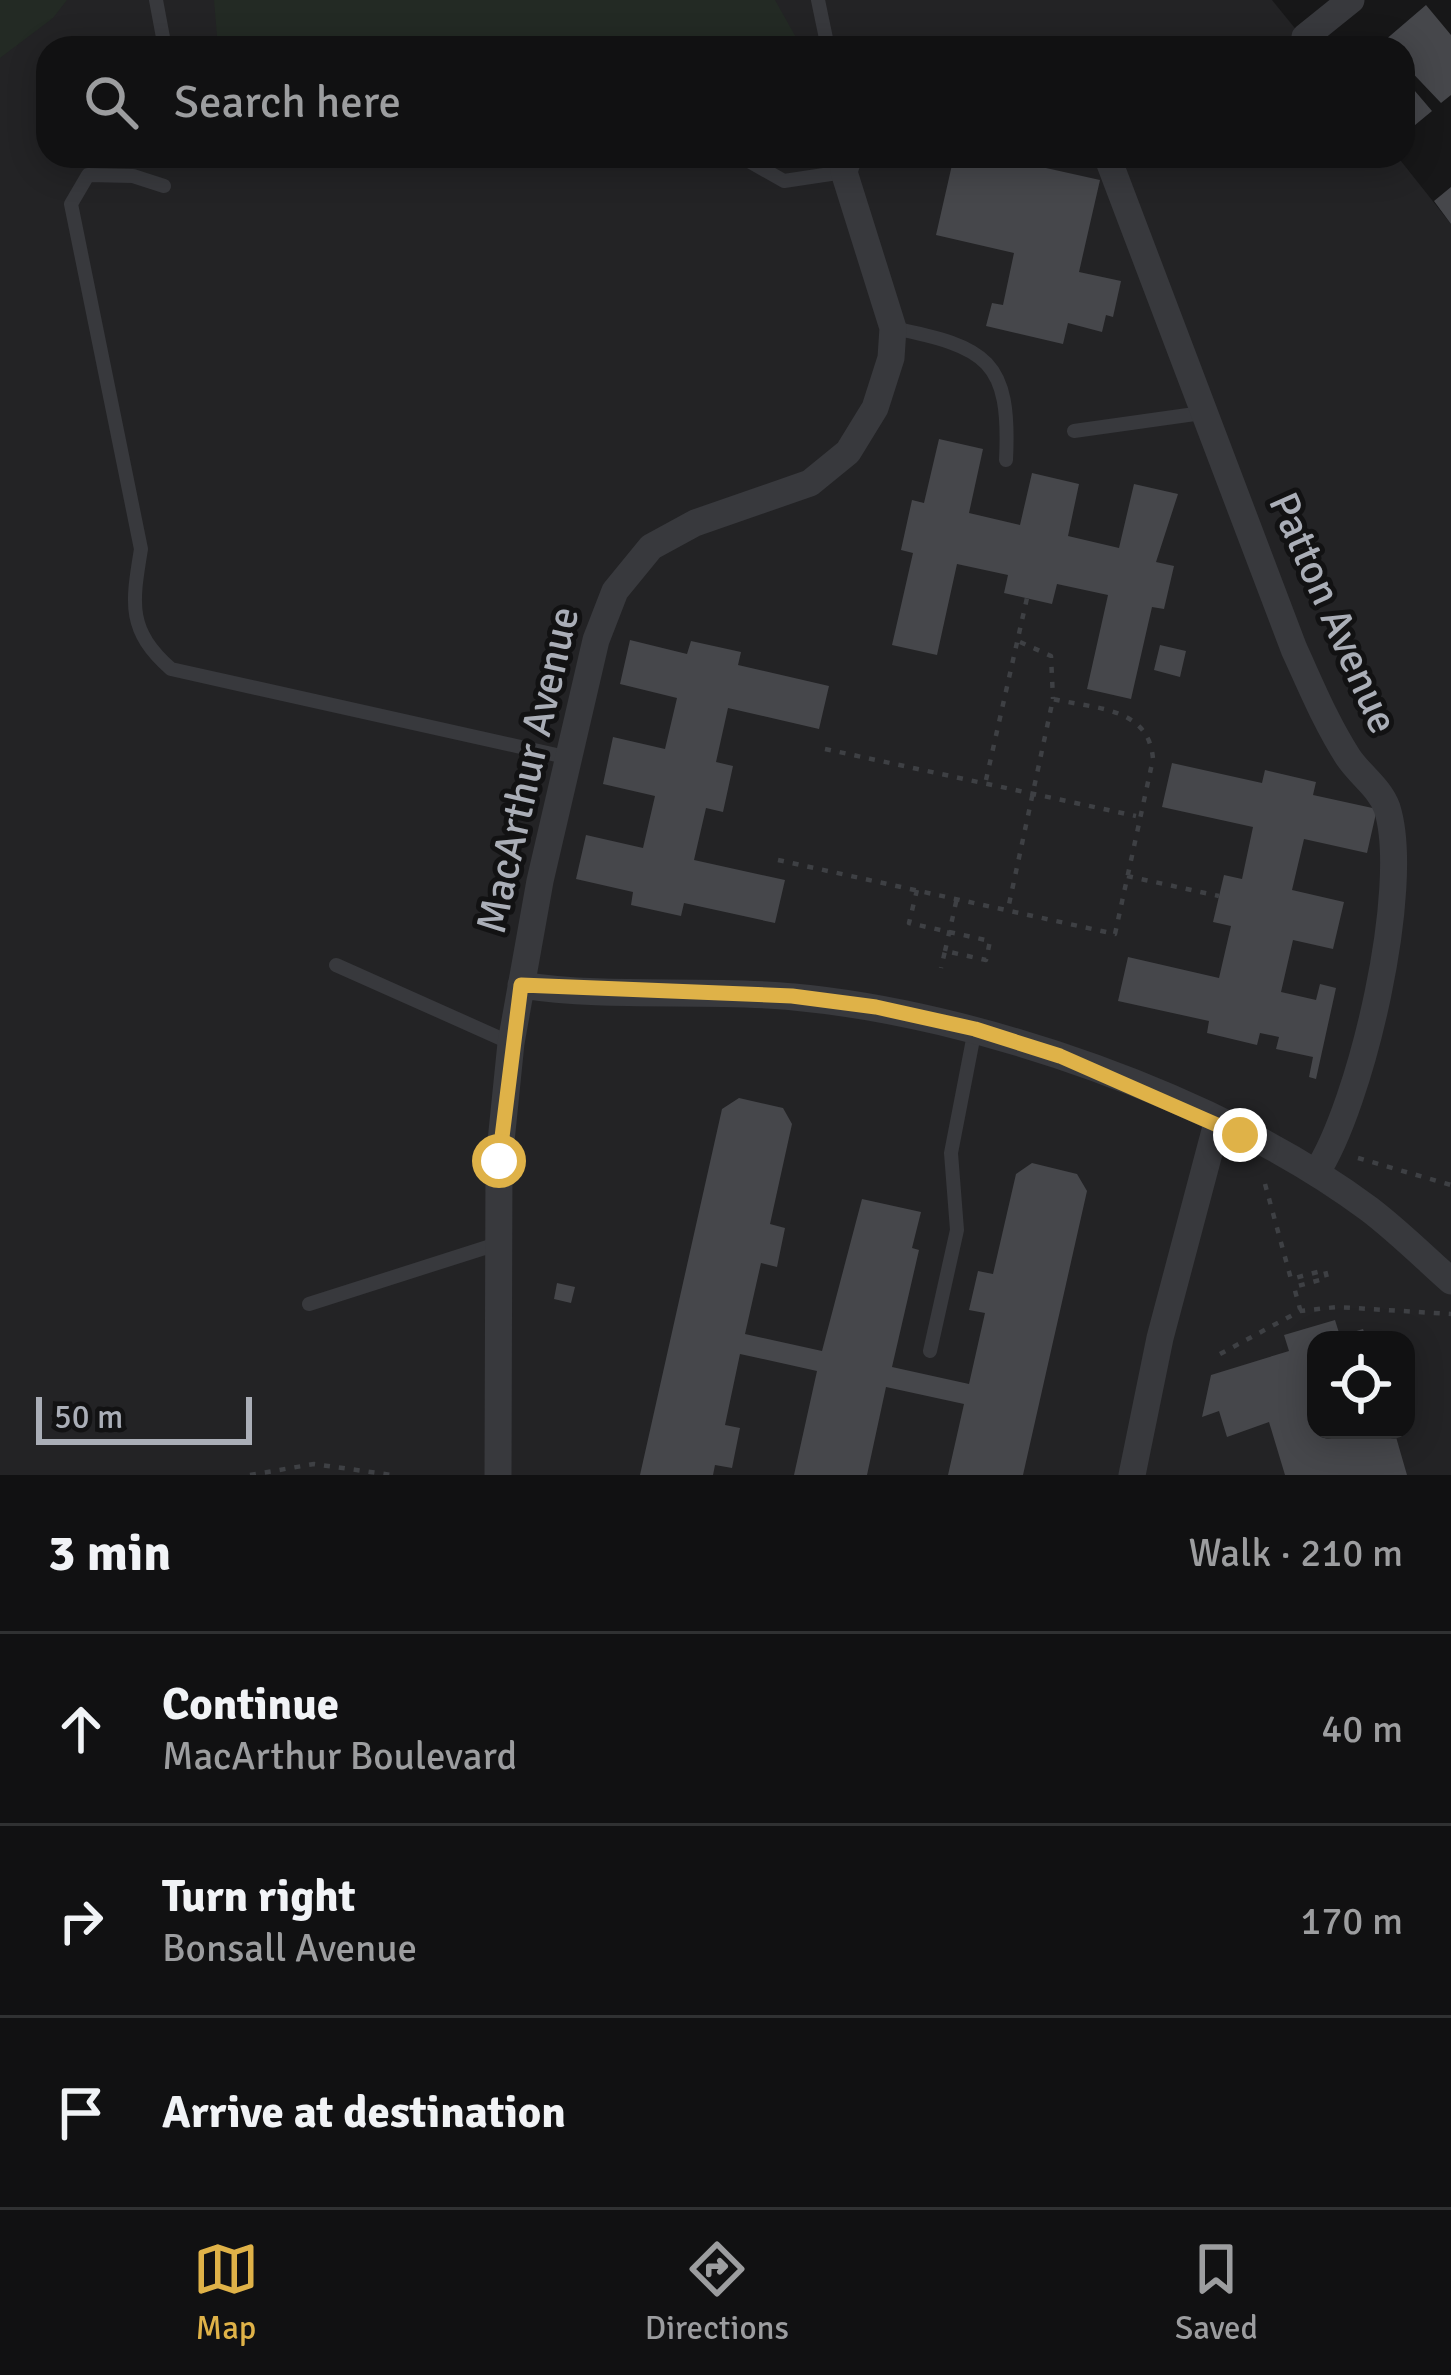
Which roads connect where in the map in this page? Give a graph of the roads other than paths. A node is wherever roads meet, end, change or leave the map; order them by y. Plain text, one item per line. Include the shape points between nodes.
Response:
1 (157, 0) edge
2 (818, 0) edge
3 (1351, 0) edge
4 (163, 36) edge
5 (826, 36) edge
6 (1306, 36) edge
7 (761, 168) edge
8 (831, 168) edge
9 (847, 168) edge
10 (1111, 168) edge
11 (164, 186) dead end
12 (893, 328) junction
13 (1202, 413) junction
14 (1074, 431) dead end
15 (1006, 460) dead end
16 (570, 758) junction
17 (336, 965) dead end
18 (521, 985) junction
19 (975, 1029) junction
20 (511, 1042) junction
21 (1217, 1123) junction
22 (1316, 1173) junction
23 (497, 1244) junction
24 (1451, 1281) edge
25 (309, 1304) dead end
26 (930, 1351) dead end
27 (498, 1475) edge
28 (1132, 1475) edge

1 - 4 lane
2 - 5 lane
3 - 6 street
7 - 8 lane via 784,181
9 - 12 street, MacArthur Avenue
10 - 13 street, Patton Avenue
11 - 16 lane via 88,175 71,204 141,549 132,599 143,644 171,669
12 - 15 lane via 950,340 998,376 1009,408
12 - 16 street, MacArthur Avenue via 875,408 848,452 810,483 651,547 615,591
13 - 14 lane
13 - 22 street, Patton Avenue via 1328,724 1385,802 1394,837 1377,988 1341,1131
16 - 18 street, MacArthur Avenue
17 - 20 lane
18 - 19 street via 792,996
18 - 20 street, MacArthur Avenue
19 - 21 street
19 - 26 lane via 951,1153 957,1230
20 - 23 street, MacArthur Avenue
21 - 22 street
21 - 28 street
22 - 24 street
23 - 25 lane
23 - 27 street, MacArthur Avenue

